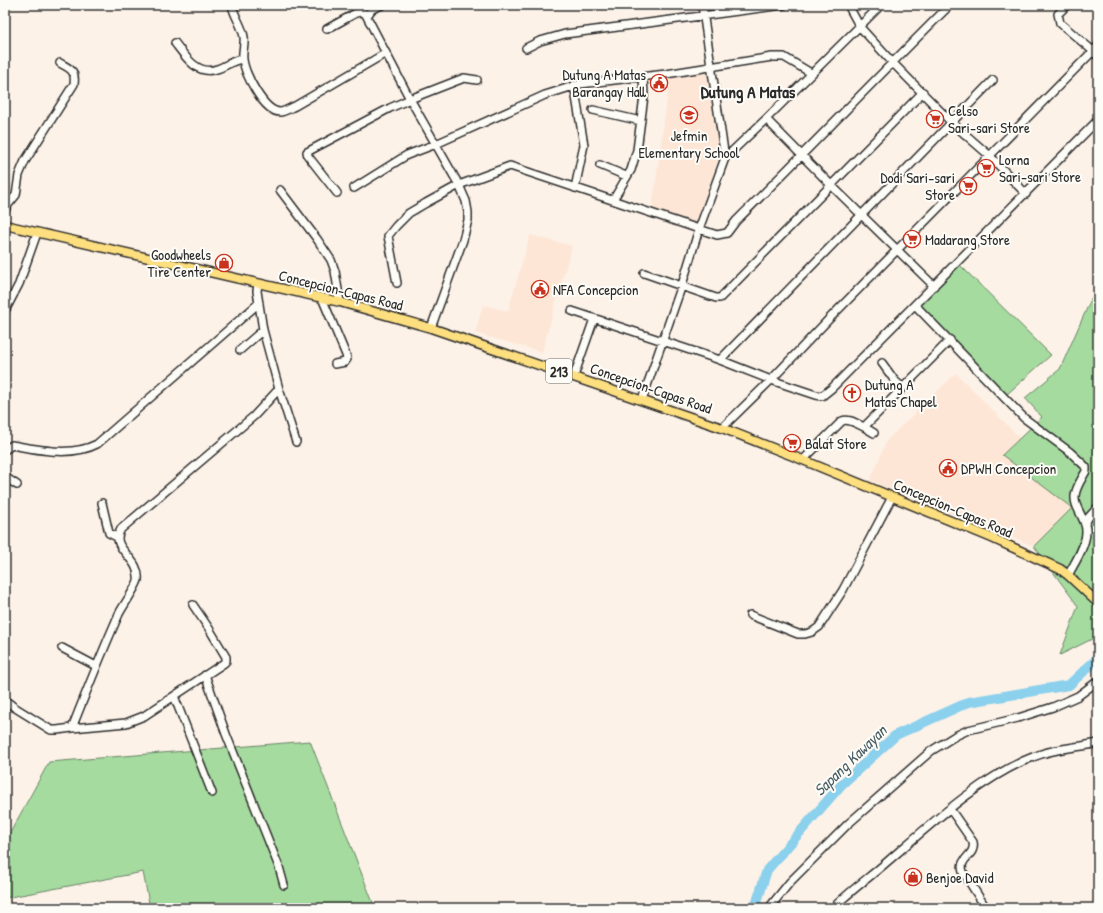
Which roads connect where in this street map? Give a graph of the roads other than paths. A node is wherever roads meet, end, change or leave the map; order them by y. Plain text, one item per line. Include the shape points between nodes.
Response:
1 (232, 5) edge
2 (382, 5) edge
3 (702, 5) edge
4 (784, 5) edge
5 (848, 5) edge
6 (881, 5) edge
7 (950, 5) edge
8 (1067, 5) edge
9 (367, 16) junction
10 (703, 16) junction
11 (860, 27) junction
12 (327, 29) dead end
13 (175, 43) dead end
14 (526, 48) dead end
15 (1096, 51) edge
16 (386, 53) junction
17 (243, 59) junction
18 (892, 62) junction
19 (60, 63) dead end
20 (710, 66) junction
21 (812, 73) junction
22 (643, 77) junction
23 (477, 80) dead end
24 (993, 80) dead end
25 (574, 86) junction
26 (923, 92) junction
27 (410, 99) junction
28 (593, 110) dead end
29 (766, 119) junction
30 (1098, 120) edge
31 (641, 121) junction
32 (951, 122) junction
33 (436, 144) junction
34 (802, 156) junction
35 (990, 156) junction
36 (725, 158) junction
37 (600, 165) dead end
38 (626, 176) junction
39 (459, 185) junction
40 (832, 186) junction
41 (354, 188) dead end
42 (575, 188) junction
43 (280, 190) dead end
44 (337, 193) dead end
45 (1026, 194) junction
46 (613, 200) junction
47 (5, 211) edge
48 (862, 215) junction
49 (5, 225) edge
50 (699, 229) junction
51 (37, 233) junction
52 (898, 250) junction
53 (644, 273) dead end
54 (397, 283) dead end
55 (258, 284) junction
56 (682, 286) junction
57 (934, 286) junction
58 (322, 298) junction
59 (340, 302) junction
60 (259, 303) junction
61 (915, 305) junction
62 (572, 311) dead end
63 (5, 312) edge
64 (594, 318) junction
65 (431, 328) junction
66 (263, 330) junction
67 (950, 340) junction
68 (662, 341) junction
69 (240, 350) dead end
70 (720, 360) junction
71 (882, 363) dead end
72 (335, 364) dead end
73 (574, 376) junction
74 (771, 380) junction
75 (903, 388) junction
76 (279, 389) junction
77 (642, 400) junction
78 (864, 427) junction
79 (722, 428) junction
80 (874, 433) dead end
81 (296, 442) dead end
82 (5, 450) edge
83 (803, 460) junction
84 (5, 477) edge
85 (17, 485) dead end
86 (892, 497) junction
87 (102, 503) dead end
88 (1098, 507) edge
89 (1085, 524) junction
90 (117, 537) junction
91 (1068, 575) junction
92 (1098, 603) edge
93 (193, 605) dead end
94 (750, 616) dead end
95 (62, 648) dead end
96 (96, 666) junction
97 (205, 675) junction
98 (1098, 681) edge
99 (174, 696) junction
100 (5, 700) edge
101 (72, 728) junction
102 (1098, 743) edge
103 (212, 794) dead end
104 (950, 809) junction
105 (284, 885) dead end
106 (769, 908) edge
107 (833, 908) edge
108 (986, 908) edge

1 - 17 street via 242,28
2 - 9 street via 372,9
3 - 10 street
4 - 10 street
5 - 11 street
6 - 11 street
7 - 18 street
8 - 15 street via 1058,14 1060,23
9 - 12 street via 360,12
9 - 16 street
10 - 14 street via 565,34
10 - 20 street
11 - 18 street
11 - 21 street
13 - 17 street via 188,60 203,70 211,71 234,60
15 - 35 street
16 - 17 street via 282,112 271,107 256,91 245,70
16 - 27 street
18 - 26 street
18 - 34 street
19 - 47 street via 72,69 74,84 25,161 19,175 16,195
20 - 21 street via 784,57
20 - 22 street
20 - 36 street
21 - 29 street
22 - 25 street
22 - 31 street
23 - 27 street via 464,78
24 - 32 street
25 - 33 street via 545,95
25 - 42 street via 584,142
26 - 32 street
26 - 40 street
27 - 33 street
27 - 44 street via 307,152
28 - 31 street
29 - 34 street
29 - 36 street
30 - 45 street
31 - 38 street via 634,162
32 - 35 street
32 - 48 street
33 - 39 street
33 - 41 street via 407,155
34 - 40 street
34 - 50 street via 727,233 717,235
35 - 45 street
35 - 52 street
36 - 50 street
37 - 38 street
38 - 46 street
39 - 42 street via 510,166
39 - 54 street via 409,213 388,236
39 - 65 street via 466,201 468,220 456,263
40 - 48 street
40 - 56 street via 720,298
42 - 46 street
43 - 59 street via 331,260
45 - 57 street
46 - 50 street
48 - 52 street
48 - 70 street
49 - 51 main road, Concepcion-Capas Road / 213
50 - 56 street
51 - 55 main road, Concepcion-Capas Road / 213
51 - 63 street via 19,284
52 - 57 street
52 - 74 street
53 - 56 street
55 - 58 main road, Concepcion-Capas Road / 213
55 - 60 street
56 - 68 street
57 - 61 street
58 - 59 main road, Concepcion-Capas Road / 213
58 - 72 street via 347,359
59 - 65 main road, Concepcion-Capas Road / 213
60 - 66 street
60 - 82 street via 97,444 79,451 42,450 12,445
61 - 67 street
61 - 74 street via 822,396
62 - 64 street
64 - 68 street
64 - 73 street
65 - 73 main road, Concepcion-Capas Road / 213
66 - 69 street
66 - 76 street
67 - 75 street
67 - 89 street via 1024,418 1086,467 1074,498
68 - 70 street
68 - 77 street
70 - 74 street
71 - 75 street
73 - 77 main road, Concepcion-Capas Road / 213
74 - 79 street
75 - 78 street
76 - 81 street
76 - 90 street via 254,416 121,529
77 - 79 main road, Concepcion-Capas Road / 213
78 - 80 street
78 - 83 street via 850,421 842,421
79 - 83 main road, Concepcion-Capas Road / 213
83 - 86 main road, Concepcion-Capas Road / 213
84 - 85 street
86 - 91 main road, Concepcion-Capas Road / 213 via 992,538
86 - 94 street via 843,590 819,627 812,632 798,634
87 - 90 street via 109,533
88 - 89 street
89 - 91 street via 1085,538
90 - 96 street via 119,544 134,563 138,581 123,606
91 - 92 main road, Concepcion-Capas Road / 213
93 - 97 street via 226,657 226,661
95 - 96 street
96 - 101 street
97 - 99 street
97 - 105 street via 277,860
98 - 106 street via 1078,696 1053,707 968,730 931,752 848,824 790,882
99 - 101 street via 144,716 126,723
99 - 103 street
100 - 101 street via 51,730
102 - 104 street via 1053,750 1027,759 993,778
104 - 107 street
104 - 108 street via 973,842 974,848 961,867

